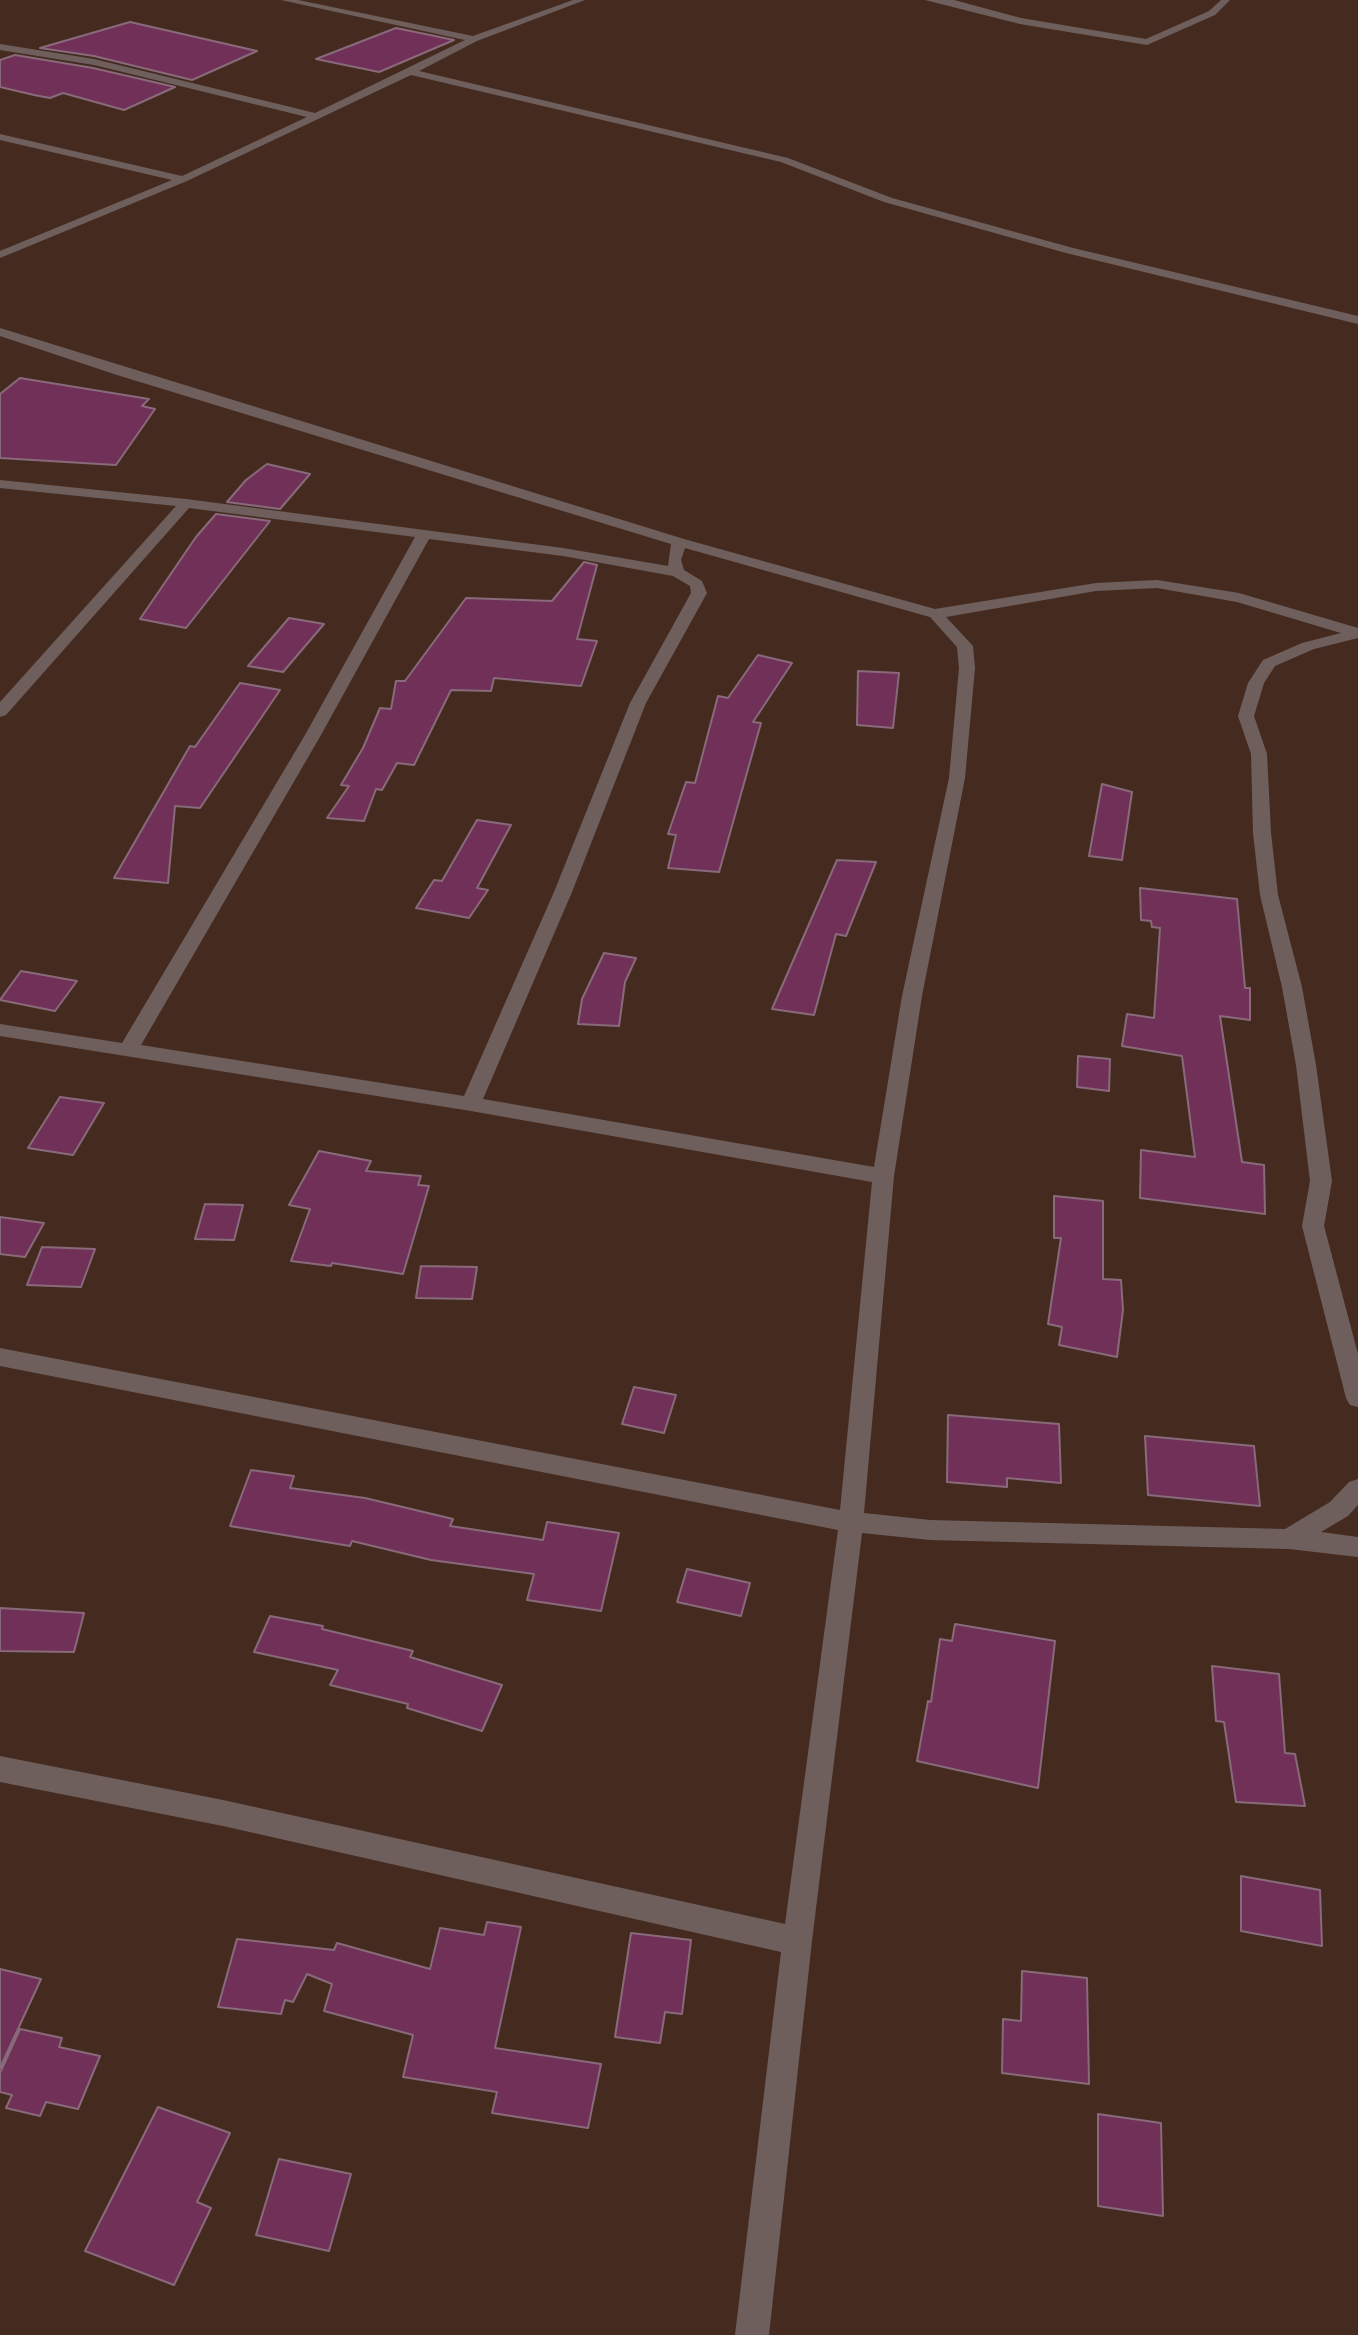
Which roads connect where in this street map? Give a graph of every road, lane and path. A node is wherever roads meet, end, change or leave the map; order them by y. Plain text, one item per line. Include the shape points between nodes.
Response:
1 (285, 0) edge
2 (581, 0) edge
3 (929, 0) edge
4 (1226, 0) edge
5 (474, 39) junction
6 (0, 47) edge
7 (410, 72) junction
8 (315, 116) junction
9 (0, 137) edge
10 (183, 179) junction
11 (0, 254) edge
12 (1358, 320) edge
13 (0, 332) edge
14 (0, 484) edge
15 (186, 503) junction
16 (424, 534) junction
17 (679, 542) junction
18 (677, 572) junction
19 (935, 614) junction
20 (1357, 636) edge
21 (0, 712) edge
22 (0, 1030) edge
23 (128, 1051) junction
24 (471, 1104) junction
25 (883, 1176) junction
26 (0, 1357) edge
27 (1358, 1398) edge
28 (1358, 1489) edge
29 (851, 1522) junction
30 (1289, 1539) junction
31 (1358, 1547) edge
32 (0, 1769) edge
33 (797, 1941) junction
34 (752, 2335) edge

1 - 5 street
2 - 5 street
3 - 4 street via 1147,42 1212,13
5 - 7 street
6 - 8 street via 94,62
7 - 8 street
7 - 12 street via 784,160 888,200 1070,251
8 - 10 street
9 - 10 street
10 - 11 street
13 - 17 street
14 - 15 street
15 - 16 street
15 - 21 street
16 - 18 street
16 - 23 street via 313,735
17 - 18 street via 674,560
17 - 19 street
18 - 24 street via 697,584 699,593 638,704
19 - 20 street via 1084,589 1157,584 1239,598
19 - 25 street via 965,646 957,778 915,983
20 - 27 street via 1308,646 1269,663 1256,683 1246,716 1259,754 1269,895 1306,1065 1321,1181 1313,1226
22 - 23 street
23 - 24 street
24 - 25 street
25 - 29 street
26 - 29 street
28 - 30 street via 1339,1509
29 - 30 street via 930,1530
29 - 33 street
30 - 31 street
32 - 33 street via 223,1813
33 - 34 street

